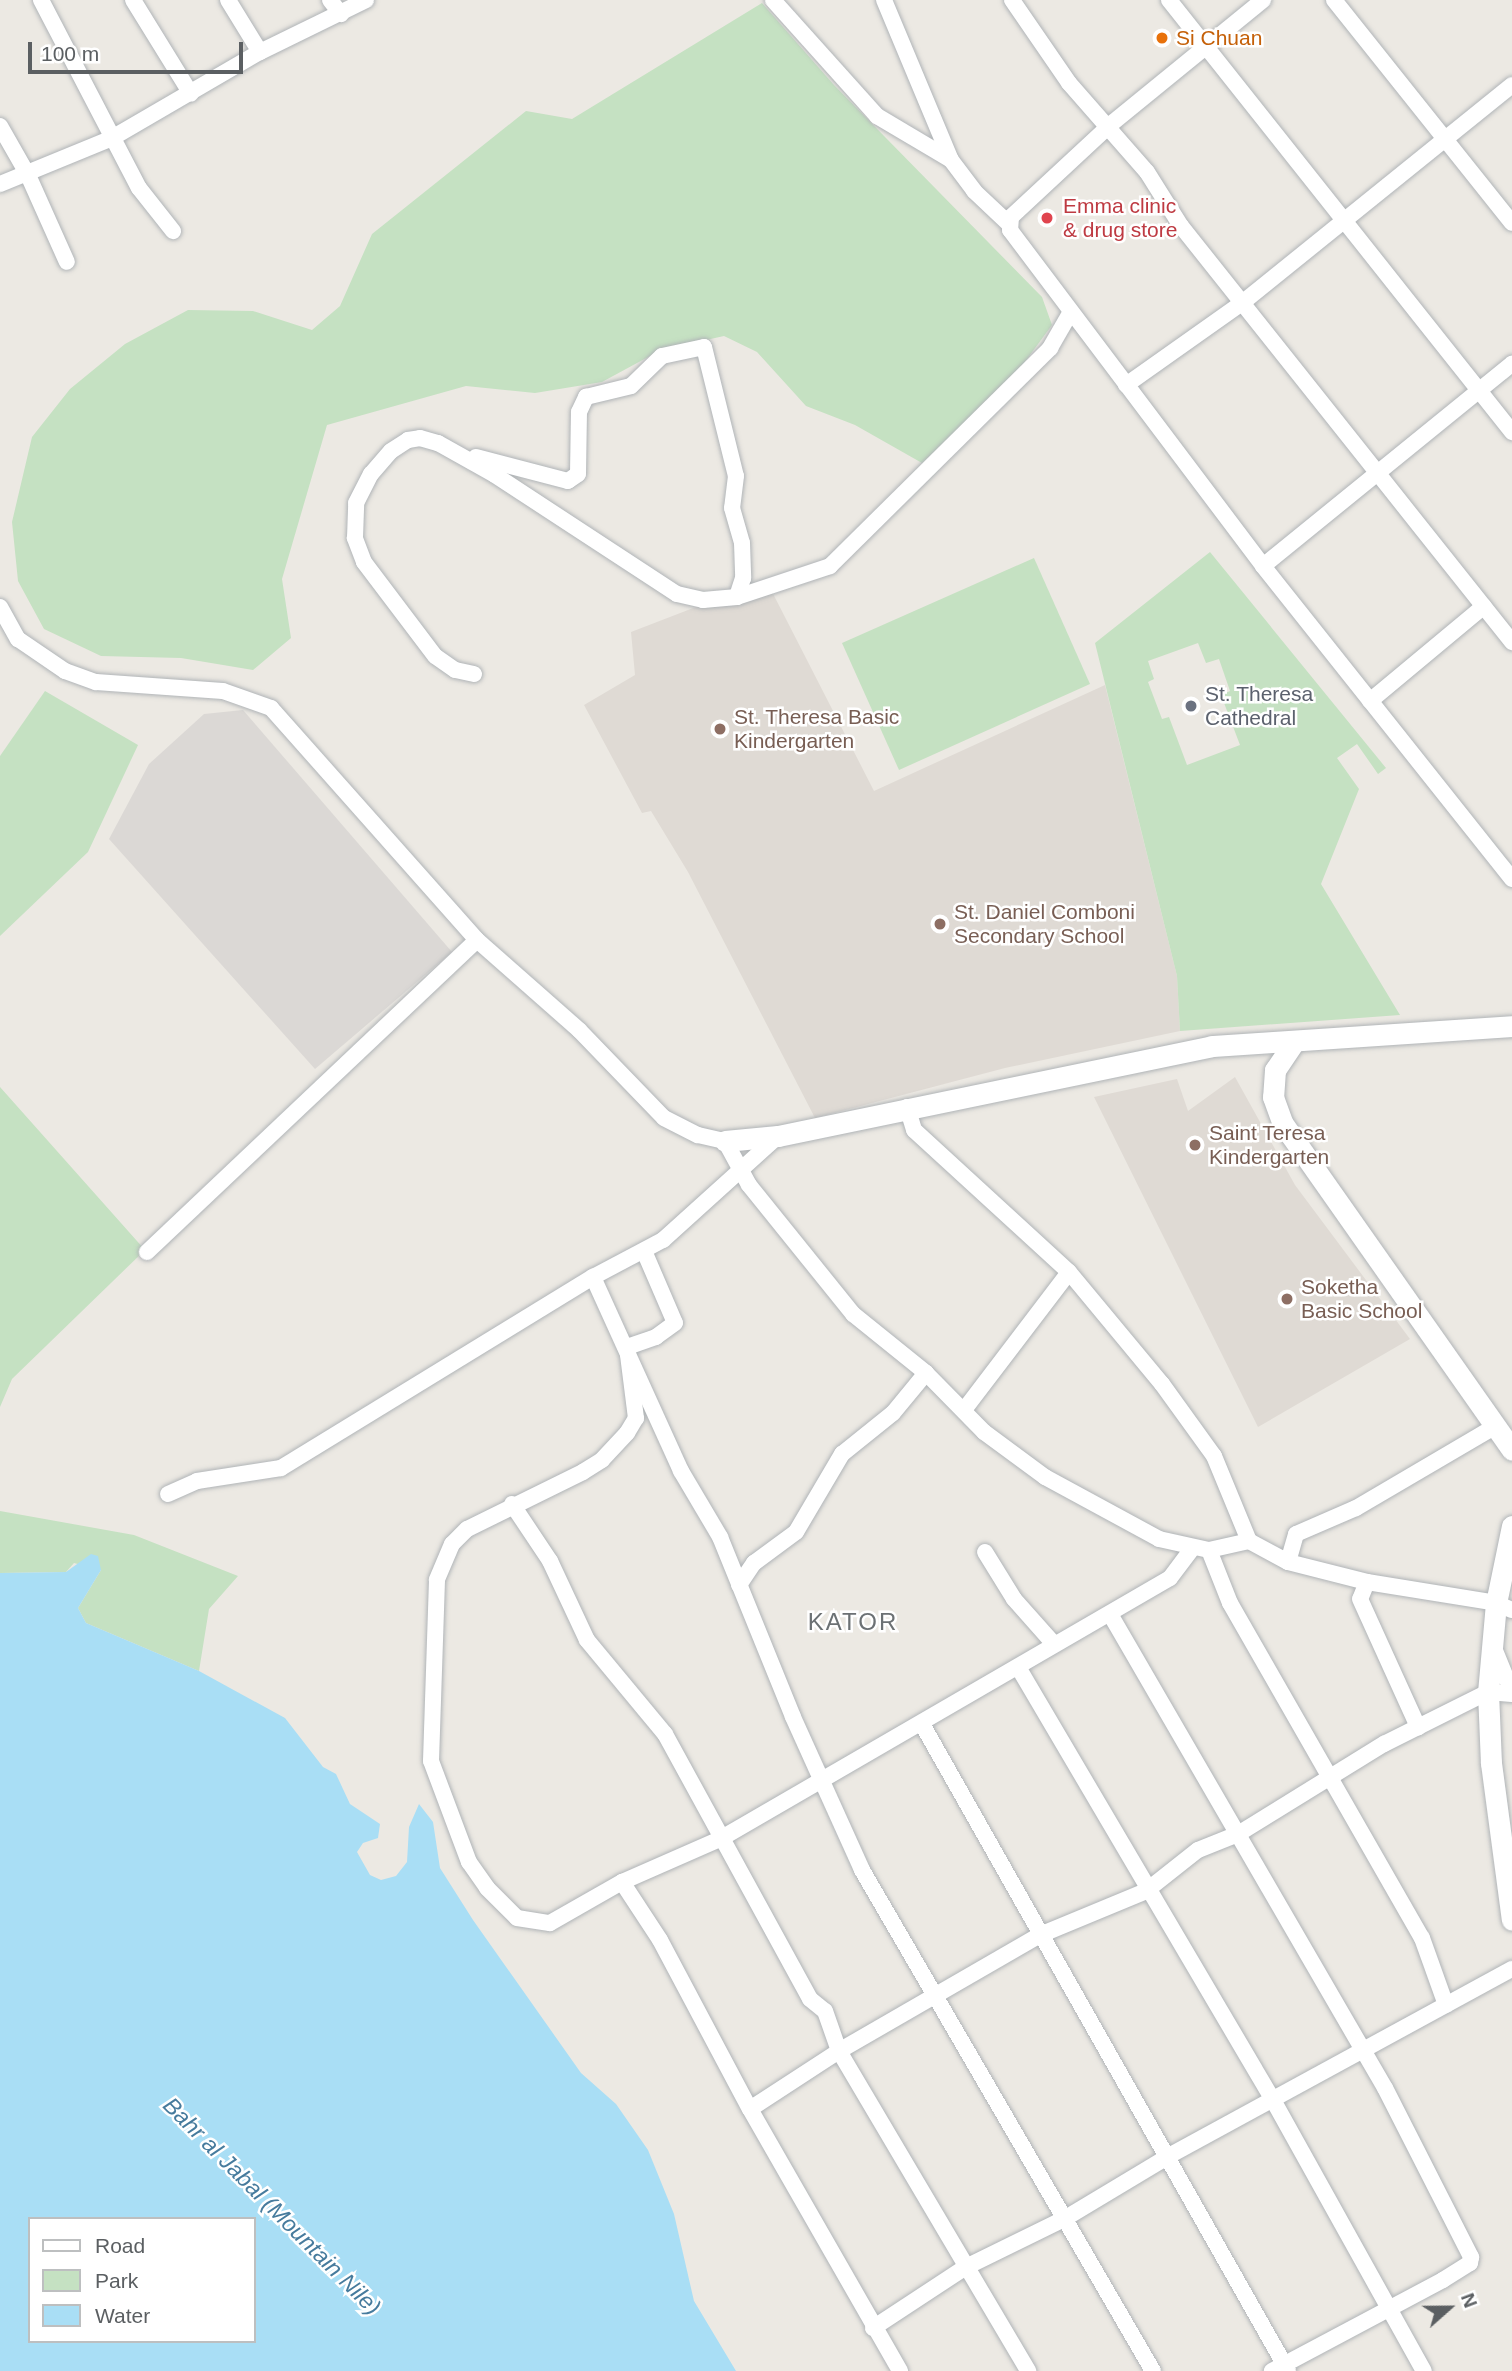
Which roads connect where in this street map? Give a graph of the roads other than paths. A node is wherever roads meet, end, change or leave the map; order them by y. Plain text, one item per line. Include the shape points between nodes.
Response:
1 (41, 0) edge
2 (132, 0) edge
3 (228, 0) edge
4 (330, 0) edge
5 (366, 0) edge
6 (773, 0) edge
7 (884, 0) edge
8 (1012, 0) edge
9 (1169, 0) edge
10 (1264, 0) edge
11 (1334, 0) edge
12 (341, 14) junction
13 (1207, 46) junction
14 (260, 52) junction
15 (1512, 85) edge
16 (191, 94) junction
17 (1110, 125) junction
18 (0, 126) edge
19 (112, 138) junction
20 (1447, 142) junction
21 (951, 160) junction
22 (28, 175) junction
23 (0, 184) edge
24 (1345, 222) junction
25 (1512, 222) edge
26 (1009, 224) junction
27 (173, 231) dead end
28 (67, 262) dead end
29 (1242, 303) junction
30 (1070, 314) junction
31 (1512, 364) edge
32 (1126, 385) junction
33 (1479, 390) junction
34 (1512, 432) edge
35 (450, 450) junction
36 (1380, 474) junction
37 (1263, 566) junction
38 (737, 597) junction
39 (1484, 606) junction
40 (0, 607) edge
41 (1509, 631) edge
42 (474, 674) dead end
43 (1370, 701) junction
44 (1511, 875) edge
45 (477, 940) junction
46 (1512, 1026) edge
47 (1294, 1042) junction
48 (907, 1107) junction
49 (778, 1136) junction
50 (725, 1141) junction
51 (741, 1173) junction
52 (644, 1251) junction
53 (147, 1252) dead end
54 (1069, 1272) junction
55 (593, 1277) junction
56 (628, 1347) junction
57 (926, 1373) junction
58 (964, 1410) junction
59 (1494, 1427) junction
60 (1512, 1450) edge
61 (168, 1493) dead end
62 (512, 1504) junction
63 (1512, 1526) edge
64 (1249, 1541) junction
65 (1201, 1549) junction
66 (985, 1552) dead end
67 (1288, 1562) junction
68 (1367, 1582) junction
69 (739, 1584) junction
70 (1504, 1607) edge
71 (1110, 1614) junction
72 (1054, 1644) junction
73 (1494, 1647) junction
74 (1018, 1667) junction
75 (1488, 1692) junction
76 (1512, 1693) edge
77 (922, 1724) junction
78 (1418, 1727) junction
79 (1331, 1776) junction
80 (822, 1780) junction
81 (1238, 1834) junction
82 (720, 1839) junction
83 (622, 1882) junction
84 (1146, 1891) junction
85 (1512, 1920) edge
86 (1040, 1935) junction
87 (1512, 1969) edge
88 (934, 1998) junction
89 (1446, 2005) junction
90 (839, 2051) junction
91 (1363, 2051) junction
92 (1272, 2100) junction
93 (750, 2109) junction
94 (1167, 2157) junction
95 (1064, 2219) junction
96 (966, 2267) junction
97 (1387, 2308) junction
98 (873, 2328) junction
99 (1282, 2369) edge
100 (900, 2371) edge
101 (1028, 2371) edge
102 (1153, 2371) edge
103 (1424, 2371) edge

1 - 19 street
2 - 16 street
3 - 14 street
4 - 12 street
5 - 12 street
6 - 21 street via 877,116
7 - 21 street
8 - 17 street via 1069,83
9 - 13 street
10 - 13 street
11 - 20 street
12 - 14 street
13 - 17 street
13 - 24 street
14 - 16 street
15 - 20 street
16 - 19 street
17 - 26 street
17 - 29 street
18 - 22 street
19 - 22 street
19 - 27 street via 139,188
20 - 24 street
20 - 25 street
21 - 26 street via 974,191
22 - 23 street
22 - 28 street
24 - 29 street
24 - 33 street
26 - 30 street
29 - 32 street
29 - 36 street
30 - 32 street
30 - 38 street via 1050,348 830,566
31 - 33 street
32 - 37 street
33 - 34 street
33 - 36 street
35 - 38 street via 677,594 703,600
35 - 38 street via 568,481 578,474 579,412 586,397 631,386 662,356 704,347 736,476 732,508 742,543 743,578
35 - 42 street via 420,438 391,451 371,474 356,503 355,538 365,562 435,656 455,670
36 - 37 street
36 - 39 street
37 - 43 street
39 - 41 street
39 - 43 street
40 - 45 street via 19,639 65,671 96,682 223,691 271,708
43 - 44 street
45 - 50 street via 579,1030 664,1118 698,1135
45 - 53 street
46 - 47 street
47 - 48 street via 1212,1046
47 - 59 street via 1275,1070 1273,1097 1283,1124
48 - 49 street
48 - 54 street via 914,1130
49 - 50 street
49 - 51 street
50 - 51 street
51 - 52 street
51 - 57 street via 853,1314
52 - 55 street
52 - 56 street via 675,1323 656,1337
54 - 58 street
54 - 64 street via 1162,1384 1214,1456
55 - 56 street
55 - 61 street via 281,1468 197,1481
56 - 62 street via 636,1418 627,1433 602,1460
56 - 69 street via 681,1471 720,1537
57 - 58 street
57 - 69 street via 893,1413 842,1454 796,1532 754,1563
58 - 65 street via 984,1432 1045,1478 1159,1539
59 - 60 street
59 - 67 street via 1356,1508 1296,1534
62 - 82 street via 550,1561 587,1640 664,1734
62 - 83 street via 467,1529 440,1564 432,1617 433,1768 457,1819 470,1862 487,1888 517,1918 550,1923
63 - 70 street
64 - 65 street
64 - 67 street
65 - 71 street via 1170,1578
65 - 79 street
66 - 72 street via 1014,1599
67 - 68 street
68 - 70 street
68 - 78 street via 1360,1600
69 - 80 street
70 - 73 street
71 - 72 street
71 - 81 street
72 - 74 street
73 - 75 street
73 - 76 street
74 - 77 street
74 - 84 street
75 - 76 street
75 - 78 street
75 - 85 street via 1490,1763
77 - 80 street
77 - 86 street
78 - 79 street
79 - 81 street
79 - 89 street via 1422,1938
80 - 82 street
80 - 88 street via 863,1870
81 - 84 street via 1198,1850
81 - 91 street
82 - 83 street
82 - 90 street via 810,1999 825,2011
83 - 93 street via 665,1950
84 - 86 street
84 - 92 street
86 - 88 street
86 - 94 street
87 - 89 street
88 - 90 street
88 - 95 street
89 - 91 street
90 - 93 street
90 - 96 street
91 - 92 street
91 - 97 street via 1471,2257 1470,2263
92 - 94 street
92 - 97 street
93 - 98 street
94 - 95 street
94 - 99 street
95 - 96 street
95 - 102 street
96 - 98 street
96 - 101 street
97 - 99 street
97 - 103 street
98 - 100 street

